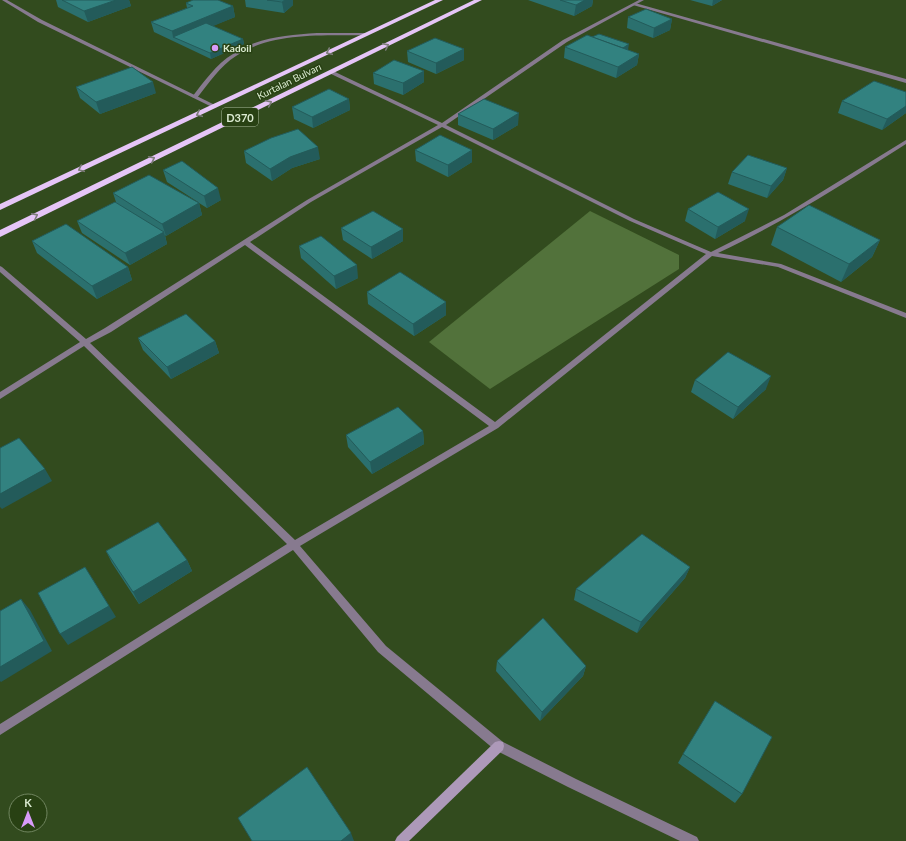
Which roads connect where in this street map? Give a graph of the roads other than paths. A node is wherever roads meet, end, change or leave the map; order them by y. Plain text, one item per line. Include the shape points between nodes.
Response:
1 (4, 0) edge
2 (440, 0) edge
3 (479, 0) edge
4 (642, 0) edge
5 (635, 4) junction
6 (367, 34) junction
7 (331, 72) junction
8 (906, 81) edge
9 (195, 96) junction
10 (214, 106) junction
11 (442, 125) junction
12 (906, 142) edge
13 (0, 207) edge
14 (0, 234) edge
15 (246, 242) junction
16 (711, 254) junction
17 (0, 268) edge
18 (906, 316) edge
19 (85, 342) junction
20 (0, 396) edge
21 (495, 426) junction
22 (294, 545) junction
23 (0, 730) edge
24 (499, 746) junction
25 (401, 841) edge
26 (693, 841) edge

1 - 9 street via 40,21
2 - 6 highway, Kurtalan Bulvarı / D370
7 -> 3 highway, Kurtalan Bulvarı / D370
4 - 5 street
5 - 8 street
5 - 11 street via 565,41
6 - 9 street via 300,35 264,41 235,54 212,74
6 -> 10 highway, Kurtalan Bulvarı / D370
7 - 11 street
14 -> 7 highway, Kurtalan Bulvarı / D370
9 - 10 street
10 -> 13 highway, Kurtalan Bulvarı / D370
11 - 15 street via 309,201
11 - 16 street via 632,220
12 - 16 street via 747,238
15 - 19 street
15 - 21 street
16 - 18 street via 779,265
16 - 21 street
17 - 19 street
19 - 20 street
19 - 22 street
21 - 22 street
22 - 23 street
22 - 24 street via 382,649
24 - 25 street
24 - 26 street

